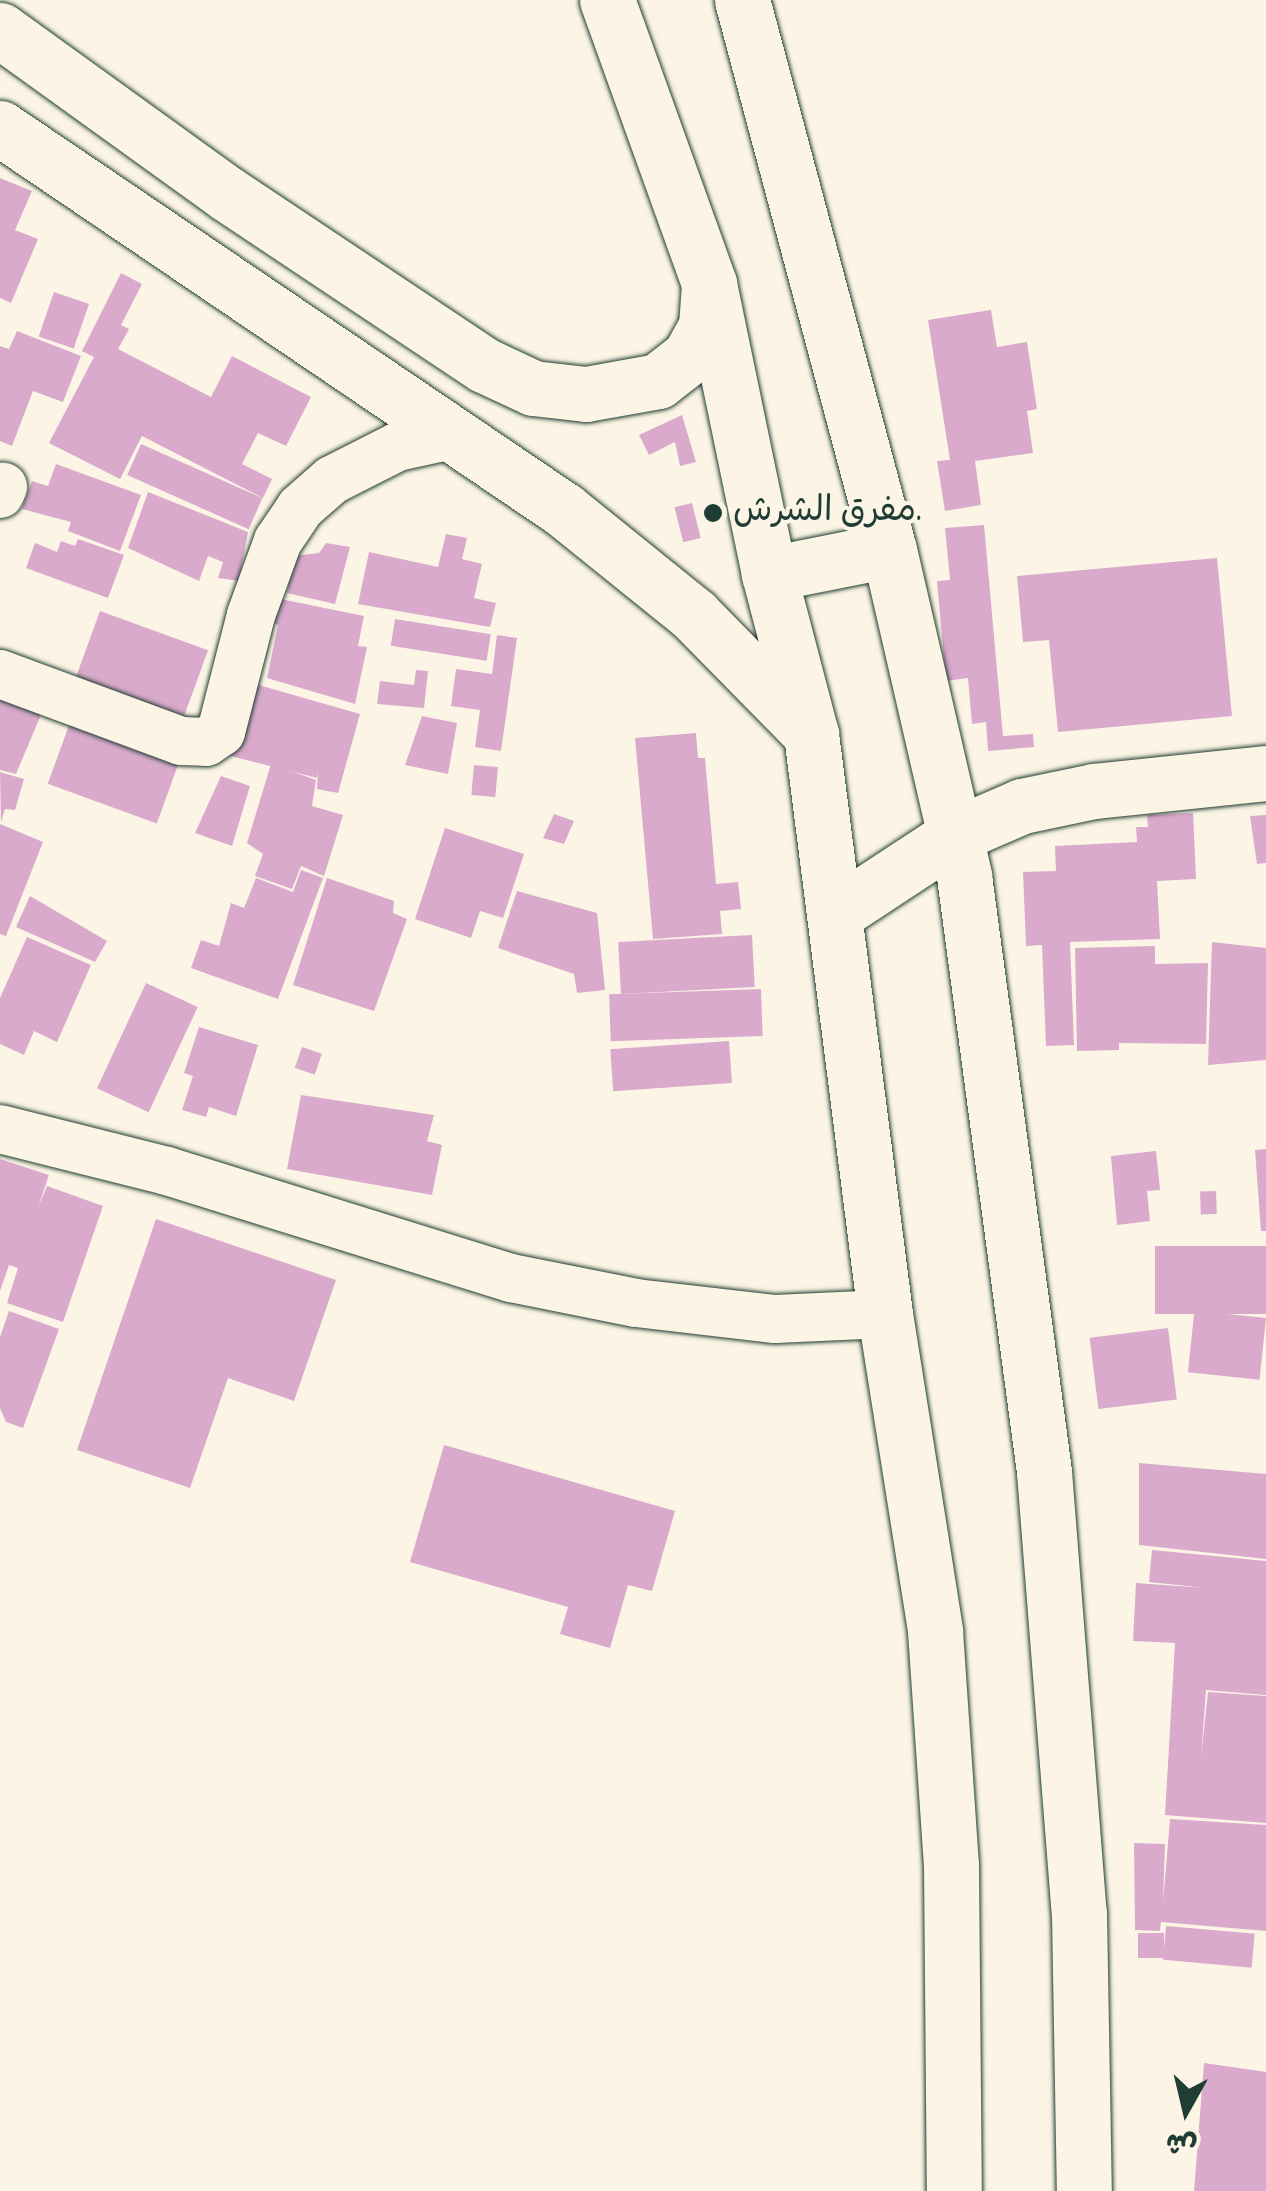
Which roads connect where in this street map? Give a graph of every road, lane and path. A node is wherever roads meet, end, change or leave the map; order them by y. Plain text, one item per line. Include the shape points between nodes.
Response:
1 (607, 0) edge
2 (742, 0) edge
3 (0, 30) edge
4 (0, 128) edge
5 (709, 284) junction
6 (533, 388) junction
7 (476, 448) junction
8 (889, 550) junction
9 (768, 574) junction
10 (0, 674) edge
11 (810, 734) junction
12 (1266, 773) edge
13 (955, 835) junction
14 (838, 912) junction
15 (0, 1129) edge
16 (886, 1314) junction
17 (954, 2191) edge
18 (1084, 2191) edge

1 - 5 main road
2 - 8 main road
3 - 6 main road via 258,214 484,365
4 - 7 main road
5 - 6 main road via 706,326 689,357 658,380 586,394
5 - 9 main road
6 - 7 main road
7 - 10 street via 397,446 332,480 300,508 278,541 251,615 222,732 206,742 181,741
7 - 11 main road via 681,604
8 - 9 main road
8 - 13 main road
9 - 11 main road
11 - 14 main road
12 - 13 main road via 1058,796
13 - 14 main road
13 - 18 main road via 1005,1148 1044,1472 1079,1913
14 - 16 main road
15 - 16 street via 167,1170 511,1278 636,1303 775,1320
16 - 17 main road via 935,1631 951,1866

